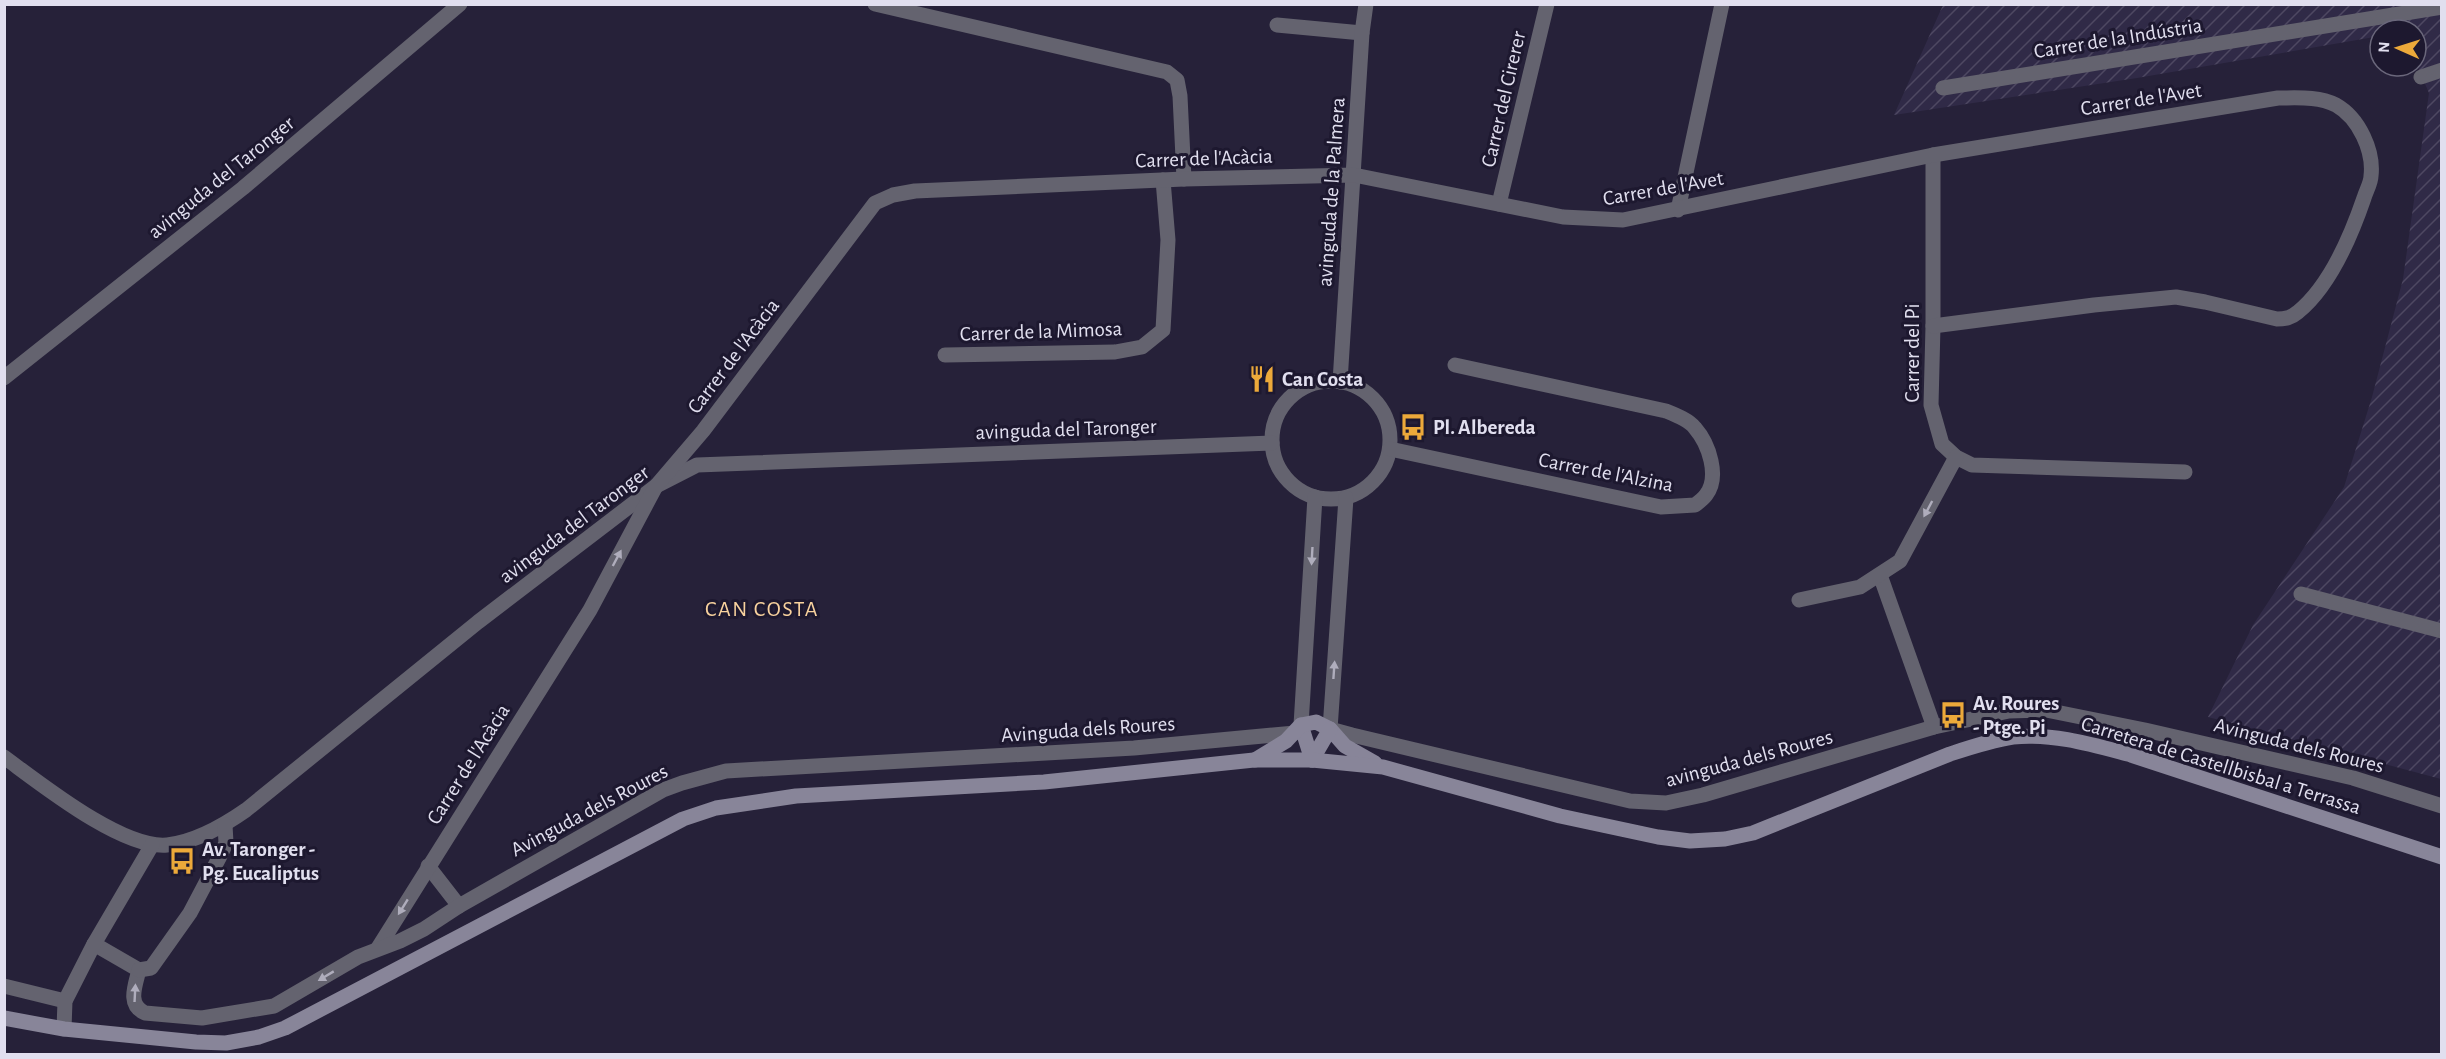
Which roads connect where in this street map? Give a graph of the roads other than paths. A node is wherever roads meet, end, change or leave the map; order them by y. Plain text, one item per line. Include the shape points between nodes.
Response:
1 (460, 4) edge
2 (876, 4) edge
3 (1366, 4) edge
4 (1547, 4) edge
5 (1722, 4) edge
6 (2442, 7) edge
7 (1277, 25) dead end
8 (1362, 33) junction
9 (1943, 88) dead end
10 (1933, 155) junction
11 (1354, 175) junction
12 (1184, 179) junction
13 (1163, 180) junction
14 (1499, 204) junction
15 (1678, 210) junction
16 (1934, 326) junction
17 (945, 355) dead end
18 (1455, 364) dead end
19 (4, 378) edge
20 (1340, 382) junction
21 (1272, 443) junction
22 (1390, 449) junction
23 (1956, 458) junction
24 (2184, 472) dead end
25 (656, 486) junction
26 (1315, 497) junction
27 (1346, 498) junction
28 (1880, 575) junction
29 (2301, 594) dead end
30 (1799, 600) dead end
31 (2442, 631) edge
32 (1934, 727) junction
33 (1298, 729) junction
34 (1330, 729) junction
35 (2145, 730) joint
36 (4, 757) edge
37 (1254, 760) junction
38 (1312, 760) junction
39 (1383, 767) junction
40 (2442, 807) edge
41 (225, 825) junction
42 (152, 844) junction
43 (2442, 856) edge
44 (428, 866) junction
45 (459, 906) junction
46 (94, 944) junction
47 (378, 948) junction
48 (139, 970) junction
49 (4, 986) edge
50 (65, 1001) junction
51 (4, 1018) edge
52 (64, 1029) junction

1 - 19 street, avinguda del Taronger via 243,188
2 - 12 street via 1167,72 1177,80 1180,96
3 - 8 street, avinguda de la Palmera
4 - 14 street, Carrer del Cirerer
5 - 15 street
6 - 9 street, Carrer de la Indústria
7 - 8 street
8 - 11 street, avinguda de la Palmera
10 - 15 street, Carrer de l'Avet
10 - 16 street, Carrer del Pi
10 - 16 street, Carrer de l'Avet via 2278,98 2311,97 2337,106 2356,124 2370,149 2371,176 2338,260 2313,296 2286,319 2176,297
11 - 12 street, Carrer de l'Acàcia
11 - 14 street, Carrer de l'Avet
11 - 20 street, avinguda de la Palmera
12 - 13 street, Carrer de l'Acàcia
13 - 17 street, Carrer de la Mimosa via 1168,240 1163,330 1142,347 1115,352
13 - 25 street, Carrer de l'Acàcia via 915,191 875,203 703,431
14 - 15 street, Carrer de l'Avet via 1594,220 1623,220
16 - 23 street, Carrer del Pi via 1931,405 1942,444
18 - 22 street, Carrer de l'Alzina via 1666,411 1681,418 1694,426 1708,452 1713,480 1707,495 1695,505 1661,507
20 - 21 street via 1322,382 1290,398 1273,429
20 - 22 street via 1373,399 1384,415
21 - 25 street, avinguda del Taronger via 697,465
21 - 26 street via 1284,476
22 - 27 street via 1373,482
23 - 24 street via 1972,465
23 -> 28 street via 1900,561
25 - 41 street, avinguda del Taronger via 478,622
44 -> 25 street, Carrer de l'Acàcia via 590,610
26 - 27 street
26 -> 33 street
34 -> 27 street
28 - 30 street via 1860,587
28 - 32 street
29 - 31 street
32 - 34 street, avinguda dels Roures via 1686,800 1653,804
32 - 35 street, avinguda dels Roures via 2009,711 2046,710
33 - 34 street via 1316,722
33 - 37 street
33 - 38 street
33 - 45 street, Avinguda dels Roures via 1134,748 726,771 663,790
34 - 38 street
34 - 39 street via 1345,746
35 - 40 street, Avinguda dels Roures via 2353,778
36 - 42 street, avinguda del Taronger via 111,829
37 - 38 street
37 - 52 street via 1044,782 796,796 716,808 699,812 632,844 285,1028 226,1043
38 - 39 street
39 - 43 street, Carretera de Castellbisbal a Terrassa via 1560,816 1690,841 1753,833 1950,754 2013,737 2045,737 2079,741
41 - 42 street, avinguda del Taronger via 182,842
41 - 48 street via 226,843 189,913 151,968
42 - 46 street
44 - 45 street
44 -> 47 street, Carrer de l'Acàcia
45 - 47 street, Avinguda dels Roures via 424,929
46 - 48 street
46 - 50 street
47 -> 48 street, Avinguda dels Roures via 274,1006 202,1018 138,1010 133,1000
49 - 50 street
50 - 52 street
51 - 52 street

